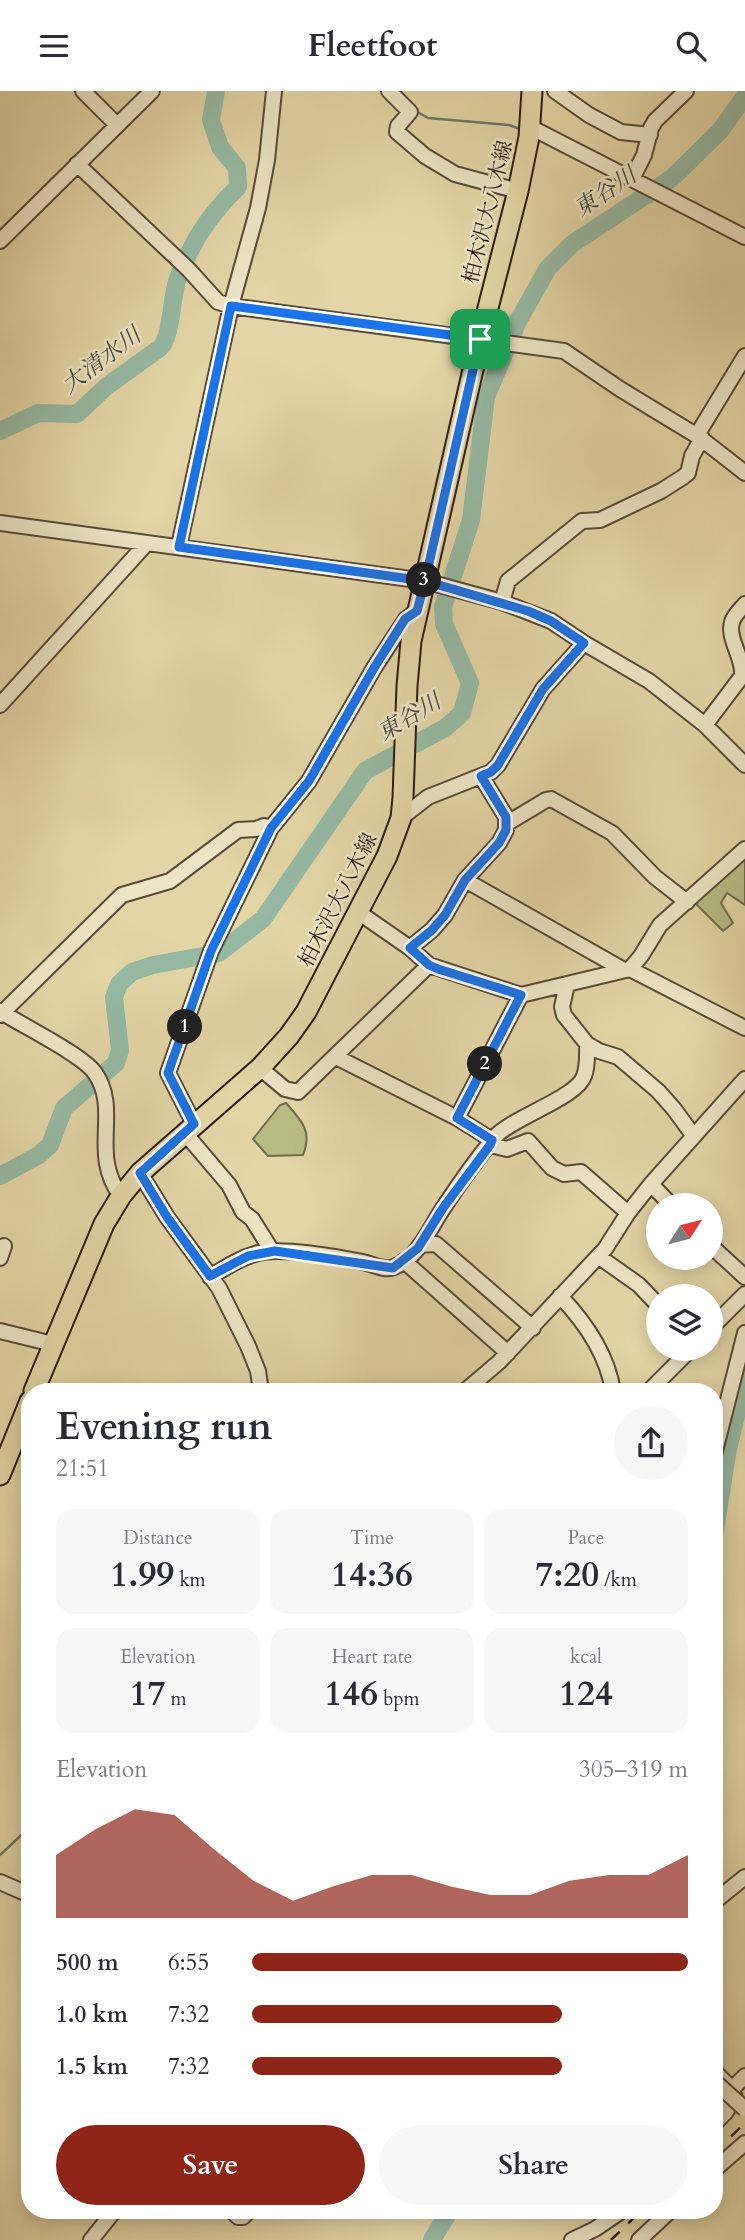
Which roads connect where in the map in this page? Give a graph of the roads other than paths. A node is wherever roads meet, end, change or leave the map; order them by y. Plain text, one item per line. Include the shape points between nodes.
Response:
1 (83, 91) edge
2 (152, 91) edge
3 (274, 91) edge
4 (389, 91) edge
5 (533, 91) edge
6 (555, 91) edge
7 (686, 91) edge
8 (117, 125) junction
9 (530, 127) junction
10 (650, 135) junction
11 (77, 164) junction
12 (635, 180) junction
13 (518, 191) junction
14 (745, 237) edge
15 (0, 241) edge
16 (231, 306) junction
17 (480, 339) junction
18 (745, 356) edge
19 (699, 437) junction
20 (745, 473) edge
21 (0, 523) edge
22 (147, 543) junction
23 (179, 547) junction
24 (433, 583) junction
25 (502, 602) junction
26 (745, 604) edge
27 (417, 611) junction
28 (584, 643) junction
29 (0, 705) edge
30 (705, 725) junction
31 (745, 765) edge
32 (481, 776) junction
33 (401, 818) junction
34 (506, 824) junction
35 (271, 828) junction
36 (745, 849) edge
37 (465, 880) junction
38 (687, 902) junction
39 (358, 912) junction
40 (410, 948) junction
41 (429, 965) junction
42 (627, 970) junction
43 (567, 984) junction
44 (521, 995) junction
45 (1, 1013) edge
46 (745, 1028) edge
47 (587, 1044) junction
48 (336, 1057) junction
49 (260, 1068) junction
50 (745, 1079) edge
51 (457, 1118) junction
52 (189, 1128) junction
53 (693, 1135) junction
54 (491, 1142) junction
55 (140, 1173) junction
56 (651, 1184) junction
57 (660, 1193) edge
58 (121, 1196) junction
59 (628, 1213) junction
60 (420, 1245) junction
61 (272, 1251) junction
62 (598, 1256) junction
63 (723, 1257) edge
64 (404, 1261) junction
65 (210, 1276) junction
66 (745, 1277) edge
67 (646, 1292) edge
68 (745, 1294) edge
69 (560, 1296) junction
70 (723, 1316) edge
71 (533, 1328) junction
72 (0, 1331) edge
73 (745, 1333) edge
74 (53, 1344) junction
75 (508, 1353) junction
76 (679, 1361) edge
77 (37, 1383) edge
78 (260, 1383) edge
79 (474, 1383) edge
80 (612, 1383) edge
81 (657, 1383) edge
82 (723, 1420) edge
83 (21, 1437) edge
84 (0, 1475) edge
85 (745, 1877) edge
86 (0, 1882) edge
87 (21, 1891) edge
88 (723, 1895) edge
89 (745, 2076) edge
90 (723, 2080) edge
91 (723, 2089) edge
92 (732, 2089) junction
93 (745, 2109) edge
94 (725, 2113) edge
95 (745, 2143) edge
96 (723, 2162) edge
97 (108, 2219) edge
98 (608, 2219) edge
99 (661, 2219) edge
100 (91, 2240) edge
101 (572, 2240) edge
102 (639, 2240) edge

1 - 8 street
2 - 8 street
3 - 16 street via 258,208
4 - 13 street via 410,111 397,132 425,156 459,176
5 - 9 main road, 柏木沢大八木線
6 - 10 street via 621,132
7 - 10 street via 655,121
8 - 11 street
9 - 12 street
9 - 13 main road, 柏木沢大八木線
10 - 12 street
11 - 15 street
11 - 16 street via 218,302
12 - 14 street
13 - 17 main road, 柏木沢大八木線
16 - 17 street
16 - 23 street
17 - 19 street via 564,351
17 - 24 main road, 柏木沢大八木線
18 - 19 street
19 - 20 street
19 - 25 street via 688,473 600,520 582,521 508,581
21 - 22 street
22 - 23 street
22 - 29 street
23 - 24 street
24 - 25 street
24 - 27 main road, 柏木沢大八木線
25 - 28 street via 551,621
26 - 30 street via 732,619 731,629 742,676
27 - 33 main road, 柏木沢大八木線 via 408,663
27 - 35 street via 405,619 309,781
28 - 30 street via 649,681
28 - 32 street via 543,689 498,765
30 - 31 street
32 - 33 street via 428,797
32 - 34 street
33 - 39 main road, 柏木沢大八木線
34 - 37 street via 499,843
34 - 38 street via 551,799 612,834
35 - 45 street via 238,830 170,881 122,895
35 - 52 street via 211,951 168,1073
36 - 38 street
37 - 40 street via 445,915
37 - 42 street
38 - 42 street via 655,930
39 - 40 street
39 - 49 main road, 柏木沢大八木線 via 306,1012
40 - 41 street
41 - 44 street
41 - 48 street
42 - 43 street
42 - 46 street
43 - 44 street
43 - 47 street via 564,1015
44 - 51 street
45 - 58 street via 94,1072 106,1097 108,1168
47 - 53 street via 618,1058 658,1091
47 - 54 street via 584,1079
48 - 49 street via 298,1092 285,1089
48 - 51 street
49 - 52 main road, 柏木沢大八木線
50 - 53 street
51 - 54 street
52 - 55 main road, 柏木沢大八木線
52 - 61 street
53 - 56 street
54 - 59 street via 507,1149 528,1141 552,1168 564,1174 580,1172
54 - 60 street
55 - 58 main road, 柏木沢大八木線
55 - 65 street
56 - 57 street
56 - 59 street
58 - 74 main road, 柏木沢大八木線 via 104,1224
59 - 62 street
60 - 64 street
60 - 71 street via 436,1244
61 - 64 street via 388,1268
61 - 65 street via 248,1256
62 - 67 street
62 - 69 street
63 - 66 street
64 - 75 street
65 - 78 street via 248,1346
68 - 70 street
69 - 71 street
69 - 80 street via 601,1352
71 - 75 street
72 - 74 street
73 - 82 street
74 - 77 main road, 柏木沢大八木線
75 - 79 street
76 - 81 street
83 - 84 main road
85 - 88 street
86 - 87 street
89 - 92 street
90 - 92 street
91 - 93 street, bridge
92 - 94 street via 735,2098
95 - 96 street
97 - 100 street
98 - 101 street
99 - 102 street

